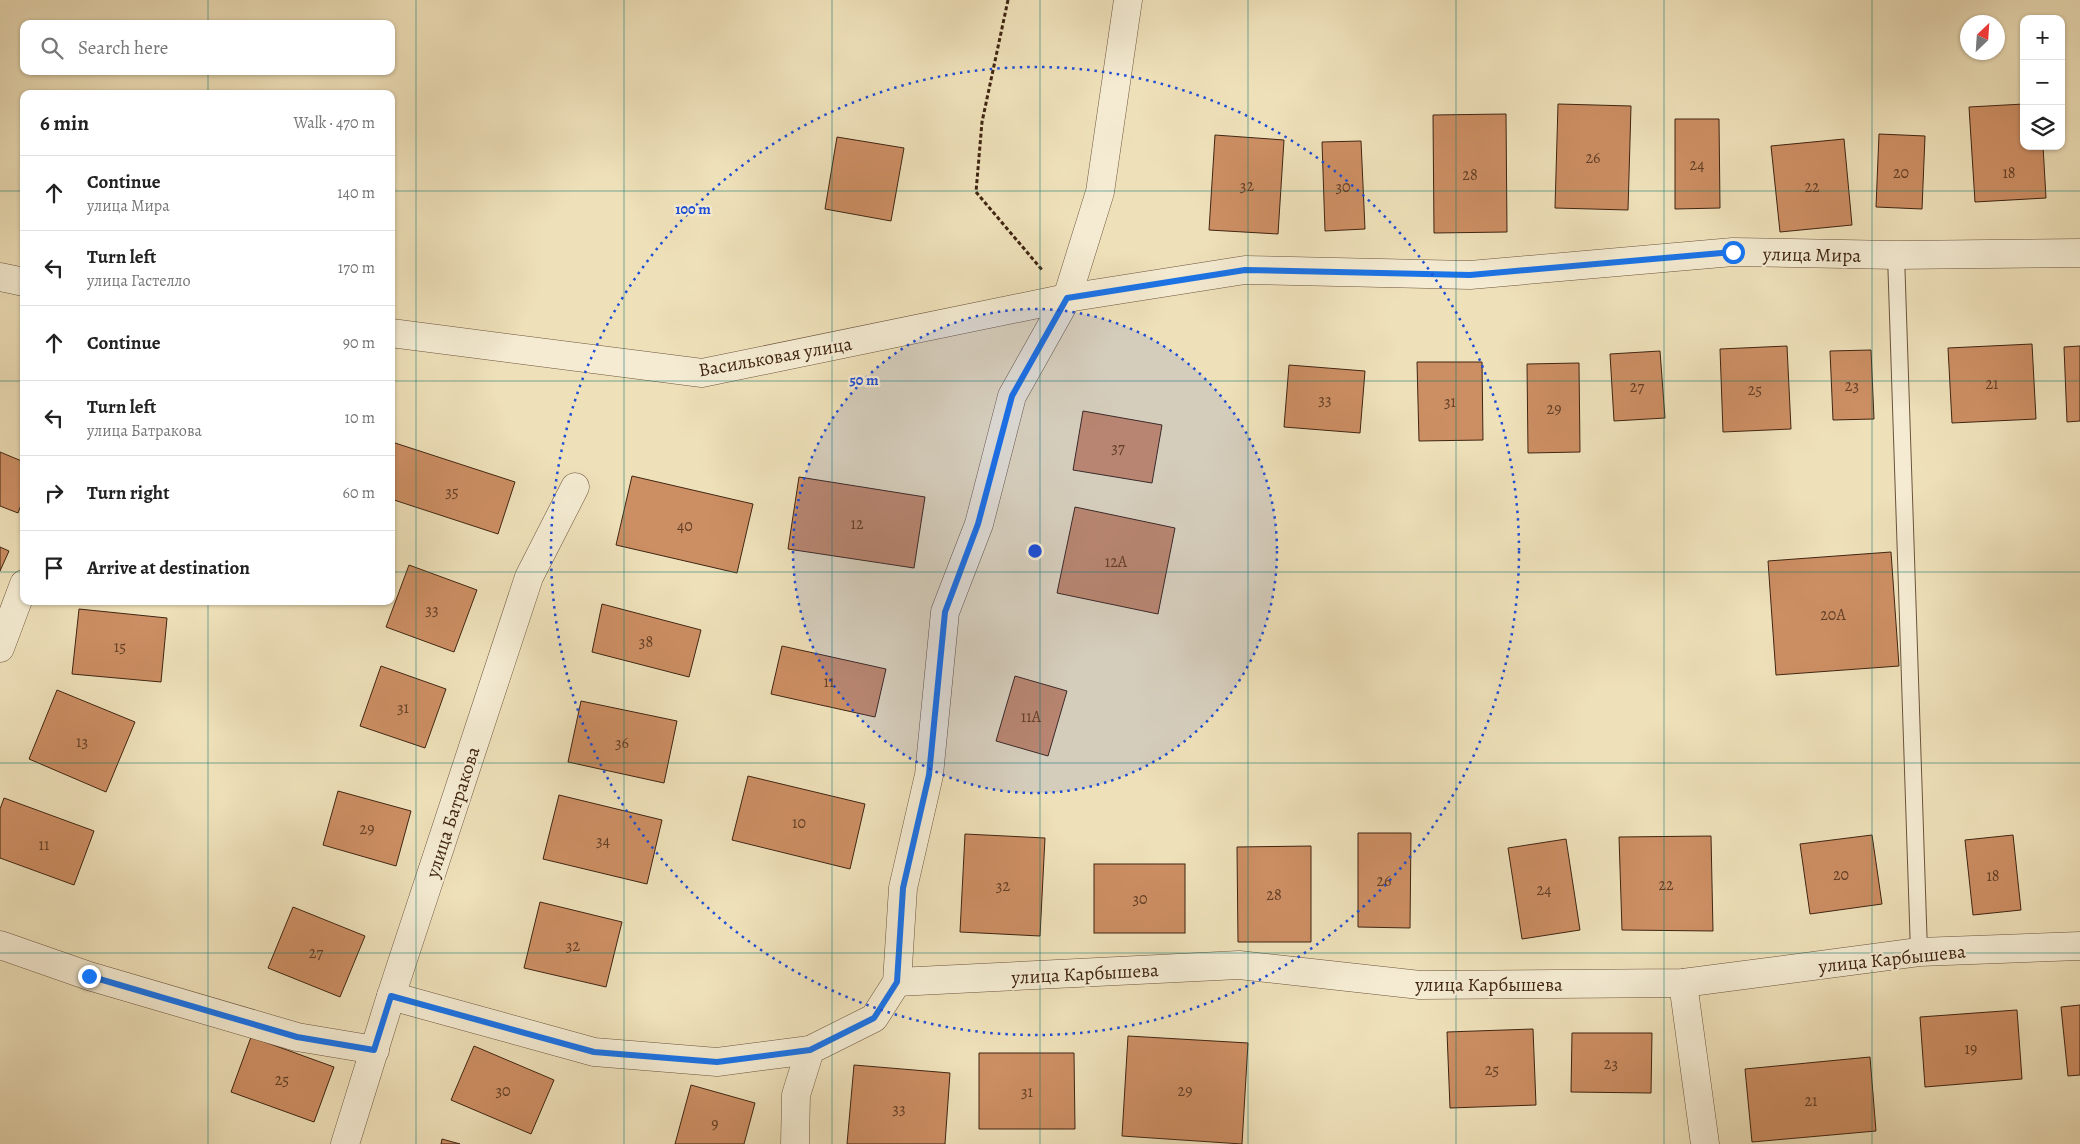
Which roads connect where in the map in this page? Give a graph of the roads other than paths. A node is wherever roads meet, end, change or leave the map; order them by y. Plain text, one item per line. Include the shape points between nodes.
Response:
1 (1128, 0) edge
2 (2080, 253) edge
3 (1896, 255) junction
4 (0, 277) edge
5 (20, 281) edge
6 (1067, 298) junction
7 (395, 334) edge
8 (575, 487) dead end
9 (20, 595) edge
10 (0, 648) edge
11 (0, 945) edge
12 (2080, 946) edge
13 (1920, 952) junction
14 (897, 982) junction
15 (1683, 983) junction
16 (391, 996) junction
17 (374, 1050) junction
18 (810, 1050) junction
19 (345, 1144) edge
20 (795, 1144) edge
21 (1704, 1144) edge

1 - 6 street via 1100,192
2 - 3 street, улица Мира
3 - 6 street, улица Мира via 1733,252 1470,275 1245,270
3 - 13 lane
4 - 5 street
6 - 7 street, Васильковая улица via 702,373
6 - 14 street via 1012,396 978,524 945,612 929,775 903,888
8 - 16 street, улица Батракова via 529,577
9 - 10 street
11 - 17 street via 89,976 297,1037
12 - 13 street, улица Карбышева
13 - 15 street, улица Карбышева
14 - 15 street, улица Карбышева via 1239,965 1420,985
14 - 18 street via 874,1018
15 - 21 street
16 - 17 street, улица Батракова
16 - 18 street via 594,1052 717,1062
17 - 19 street, улица Батракова
18 - 20 street via 796,1095

